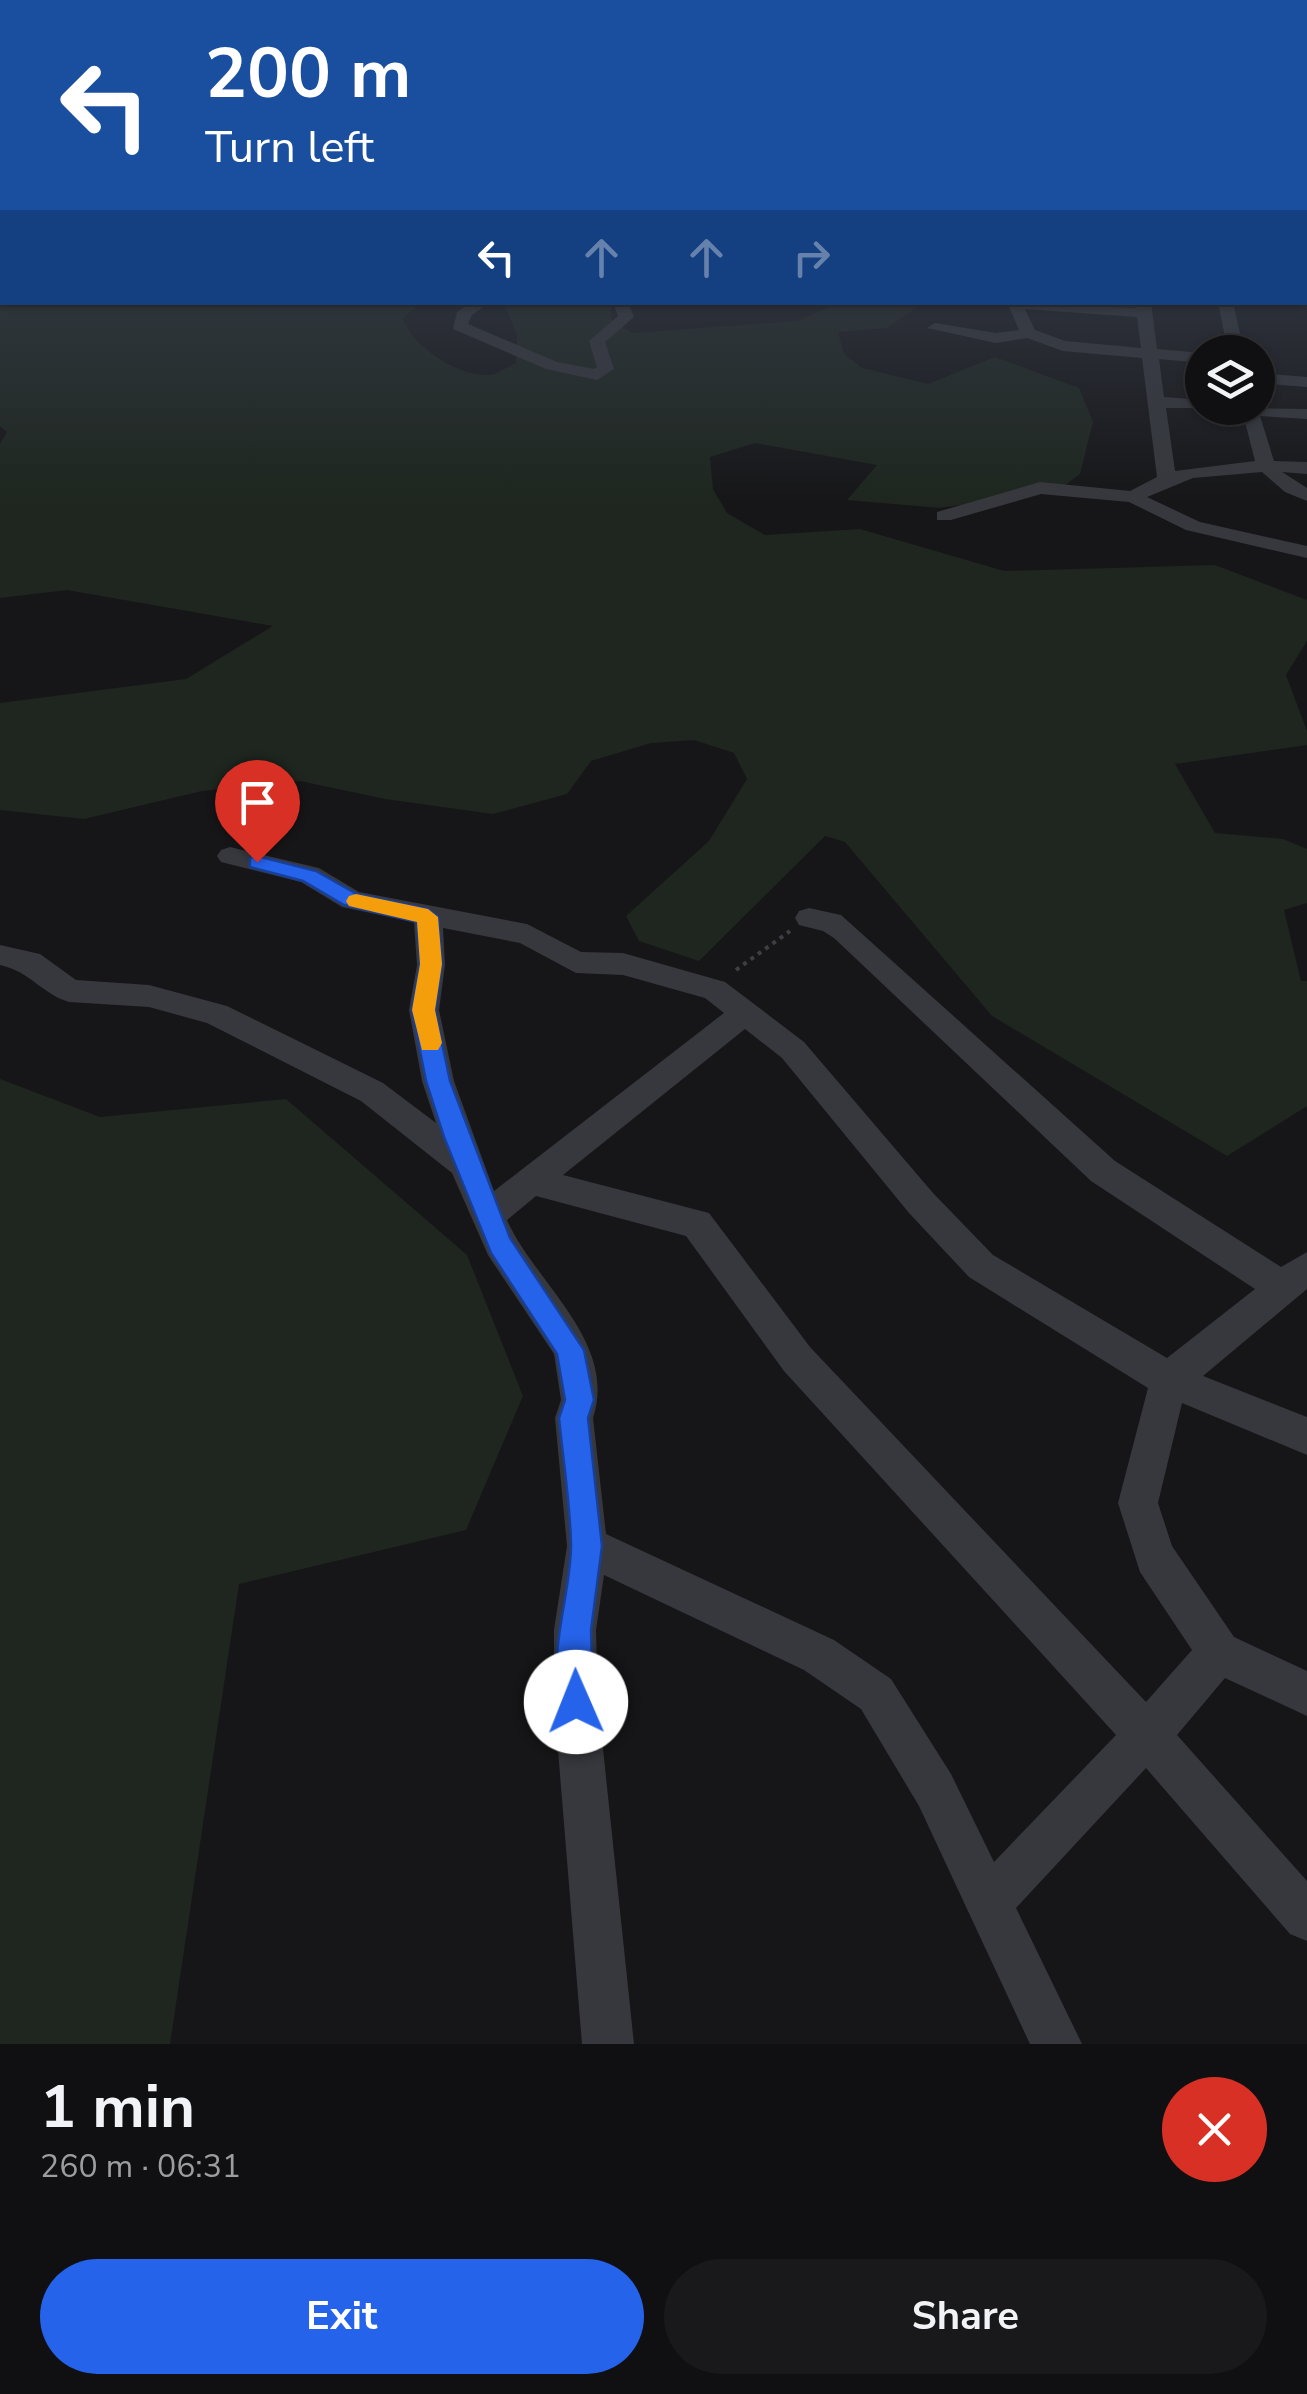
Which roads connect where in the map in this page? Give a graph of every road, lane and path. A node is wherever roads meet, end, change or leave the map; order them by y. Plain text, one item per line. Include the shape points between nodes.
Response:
1 (465, 312) edge
2 (627, 312) edge
3 (1018, 312) edge
4 (1145, 312) edge
5 (935, 328) dead end
6 (1028, 333) junction
7 (1151, 354) junction
8 (1185, 357) edge
9 (1275, 364) edge
10 (1307, 367) edge
11 (1275, 379) edge
12 (1307, 382) edge
13 (1157, 402) junction
14 (1185, 404) edge
15 (1275, 411) edge
16 (1307, 414) edge
17 (1254, 425) edge
18 (1263, 464) junction
19 (1307, 468) edge
20 (1166, 480) junction
21 (1307, 494) edge
22 (1134, 498) junction
23 (944, 516) dead end
24 (1307, 552) edge
25 (230, 856) dead end
26 (428, 917) junction
27 (810, 918) joint
28 (0, 955) edge
29 (726, 980) junction
30 (744, 1013) junction
31 (465, 1164) junction
32 (531, 1181) junction
33 (488, 1215) junction
34 (1294, 1277) edge
35 (1169, 1380) junction
36 (1307, 1436) edge
37 (586, 1546) junction
38 (1219, 1652) junction
39 (1307, 1694) edge
40 (1148, 1735) junction
41 (990, 1902) junction
42 (1307, 1918) edge
43 (608, 2044) edge
44 (1056, 2044) edge

1 - 2 street via 459,326 552,366 596,375 606,370 598,341
3 - 6 street
4 - 7 street
5 - 6 street via 996,338
6 - 7 street via 1063,346
7 - 8 street
7 - 13 street
9 - 10 street
11 - 12 street
13 - 14 street
13 - 20 street
15 - 16 street
17 - 18 street
18 - 19 street
18 - 20 street
18 - 21 street via 1284,486
20 - 22 street
22 - 23 street via 1040,488
22 - 24 street via 1213,530
25 - 26 street via 309,876 352,900
26 - 29 street via 527,934 576,962
26 - 31 street via 431,964 424,1010
27 - 29 path
27 - 34 street via 844,931 1103,1172
28 - 31 street via 30,961 68,990 149,996 216,1014 372,1092
29 - 30 street
30 - 32 street
30 - 35 street via 793,1050 981,1266
31 - 33 street
32 - 33 street
32 - 40 street via 698,1224 797,1359
33 - 37 street via 570,1350 580,1400 574,1418
34 - 35 street
35 - 36 street
35 - 38 street via 1138,1503 1155,1556
37 - 41 street via 819,1655 876,1694 935,1790
37 - 43 street via 575,1630 576,1702
38 - 39 street
38 - 40 street
40 - 41 street
40 - 42 street
41 - 44 street

